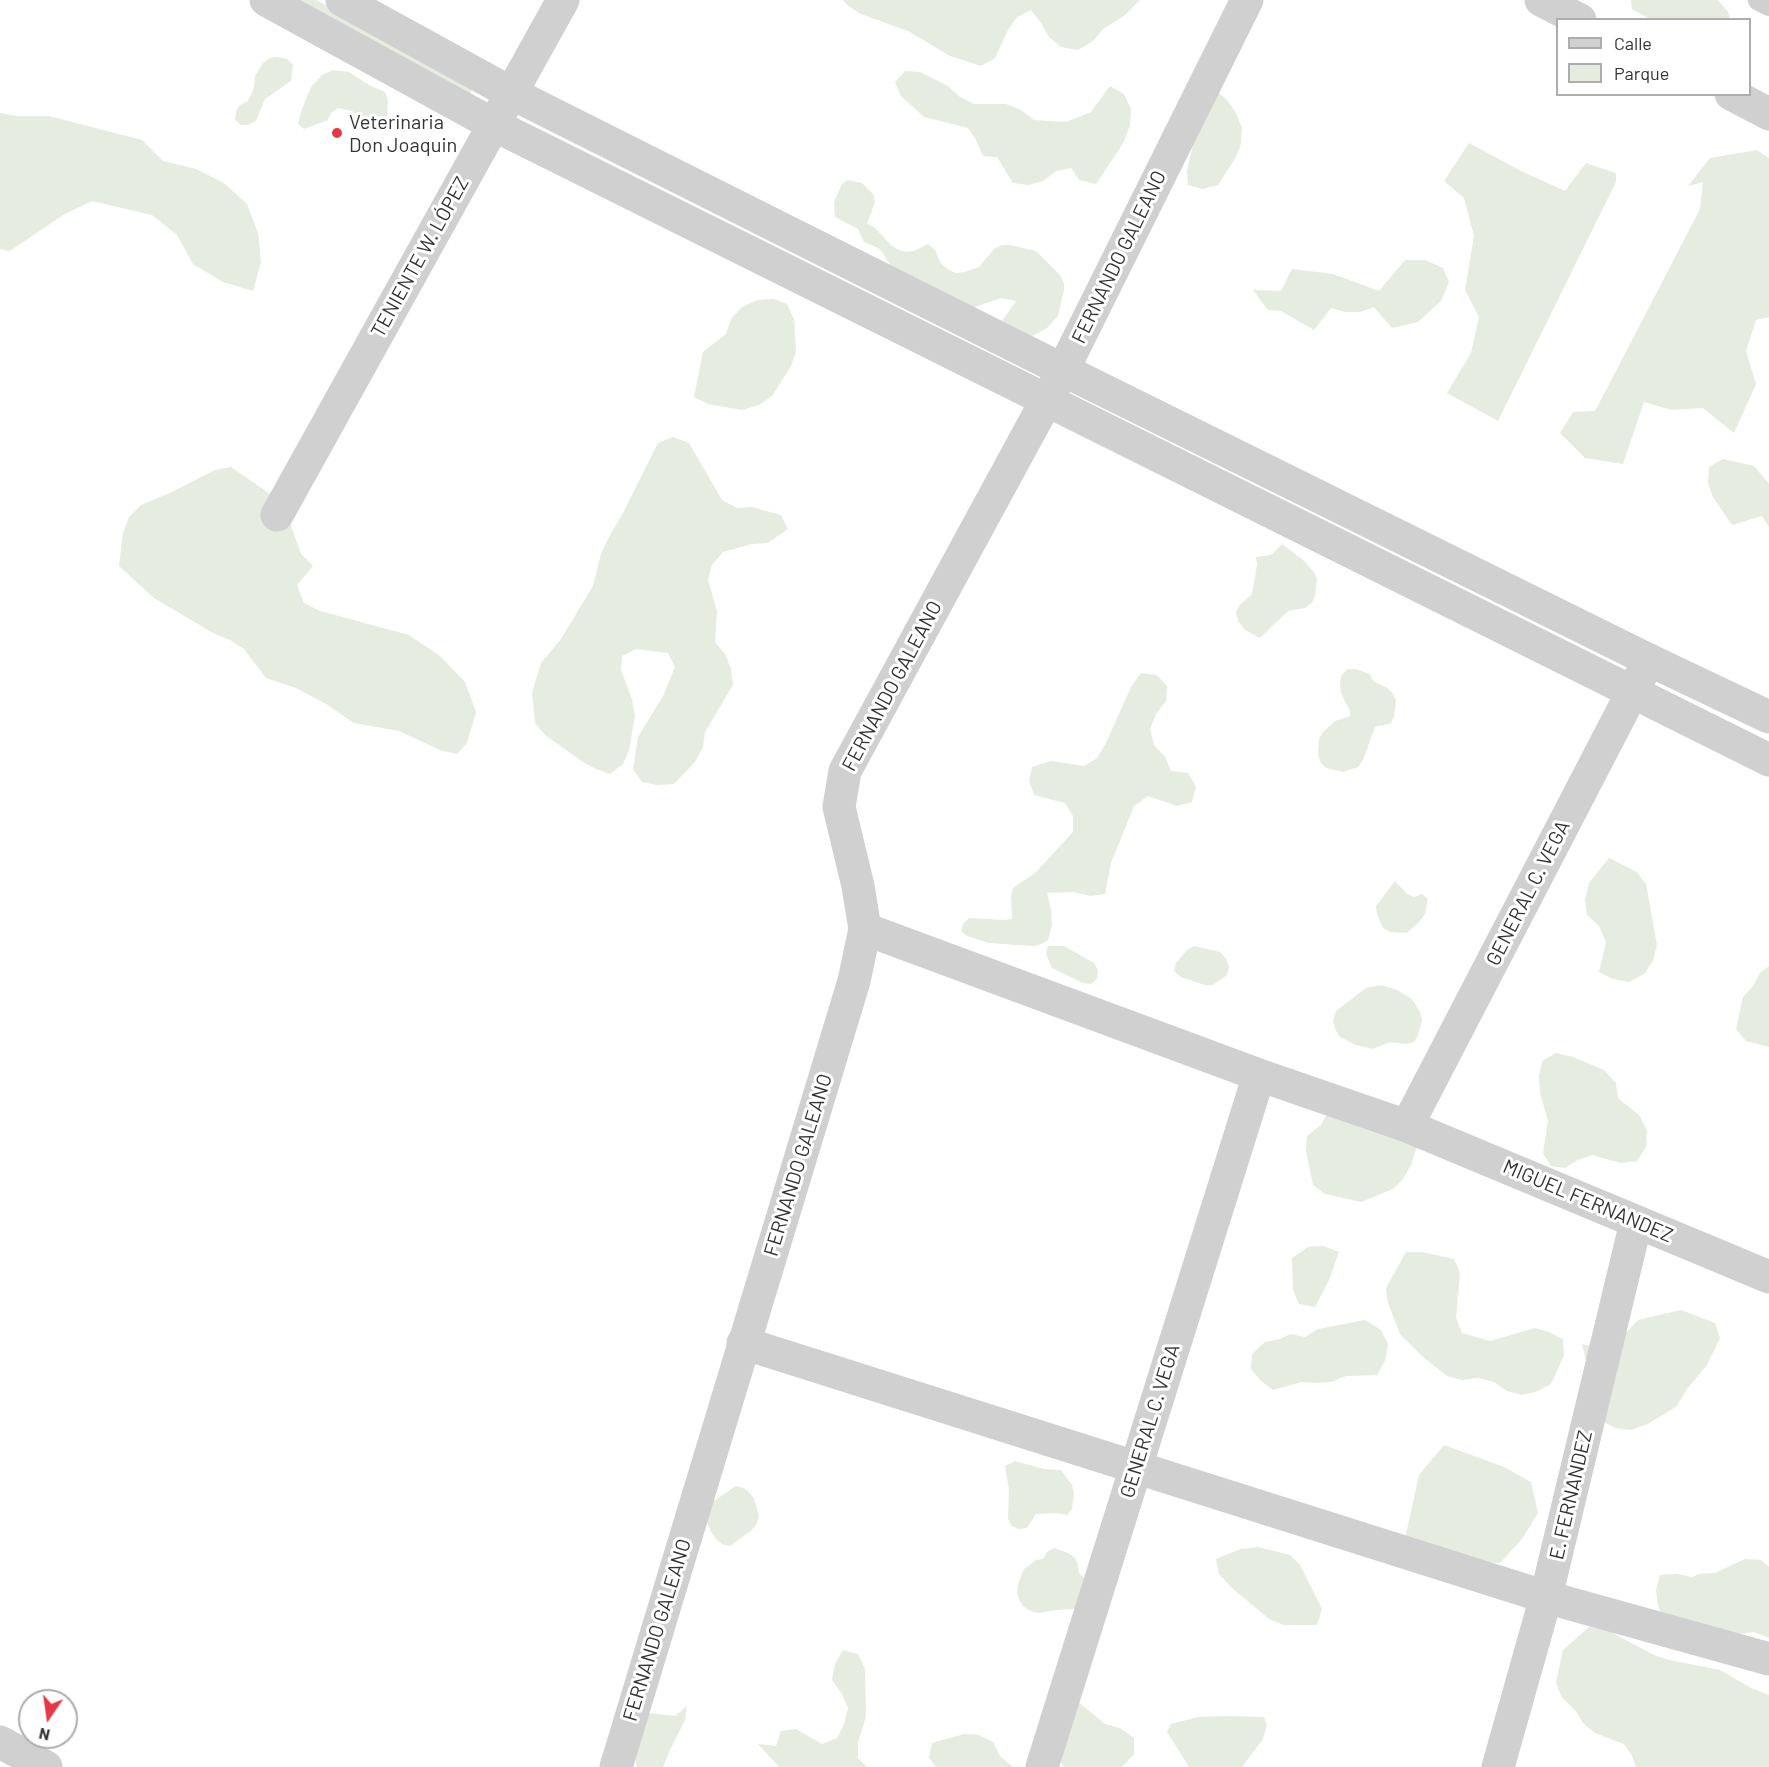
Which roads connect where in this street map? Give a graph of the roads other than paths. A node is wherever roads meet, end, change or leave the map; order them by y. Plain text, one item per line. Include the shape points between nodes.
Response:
1 (266, 0) edge
2 (342, 0) edge
3 (563, 0) edge
4 (1247, 0) edge
5 (1540, 0) edge
6 (1759, 0) edge
7 (1769, 5) edge
8 (1576, 18) edge
9 (511, 93) junction
10 (1735, 96) edge
11 (1769, 114) edge
12 (494, 125) junction
13 (1063, 370) junction
14 (1046, 399) junction
15 (277, 515) dead end
16 (1649, 660) junction
17 (1633, 692) junction
18 (1769, 717) edge
19 (1769, 760) edge
20 (865, 929) junction
21 (1260, 1075) junction
22 (1407, 1126) junction
23 (1636, 1222) junction
24 (1769, 1276) edge
25 (743, 1343) junction
26 (1136, 1466) junction
27 (1546, 1597) junction
28 (1769, 1659) edge
29 (0, 1742) edge
30 (46, 1767) edge
31 (616, 1767) edge
32 (1042, 1767) edge
33 (1498, 1767) edge

1 - 12 street
2 - 9 street
3 - 9 street, TENIENTE W. LÓPEZ
4 - 13 street, FERNANDO GALEANO
5 - 8 street
6 - 7 lane
9 - 12 street, TENIENTE W. LÓPEZ
9 - 13 street
10 - 11 street
12 - 14 street
12 - 15 street, TENIENTE W. LÓPEZ
13 - 14 street, FERNANDO GALEANO
13 - 16 street
14 - 17 street
14 - 20 street, FERNANDO GALEANO via 844,771 838,807
16 - 17 street, GENERAL C. VEGA
16 - 18 street
17 - 19 street
17 - 22 street, GENERAL C. VEGA
20 - 21 street, MIGUEL FERNANDEZ
20 - 25 street, FERNANDO GALEANO via 854,981
21 - 22 street, MIGUEL FERNANDEZ
21 - 26 street, GENERAL C. VEGA
22 - 23 street, MIGUEL FERNANDEZ
23 - 24 street, MIGUEL FERNANDEZ
23 - 27 street, E. FERNANDEZ
25 - 26 street
25 - 31 street, FERNANDO GALEANO
26 - 27 street
26 - 32 street, GENERAL C. VEGA
27 - 28 street
27 - 33 street, E. FERNANDEZ
29 - 30 street

